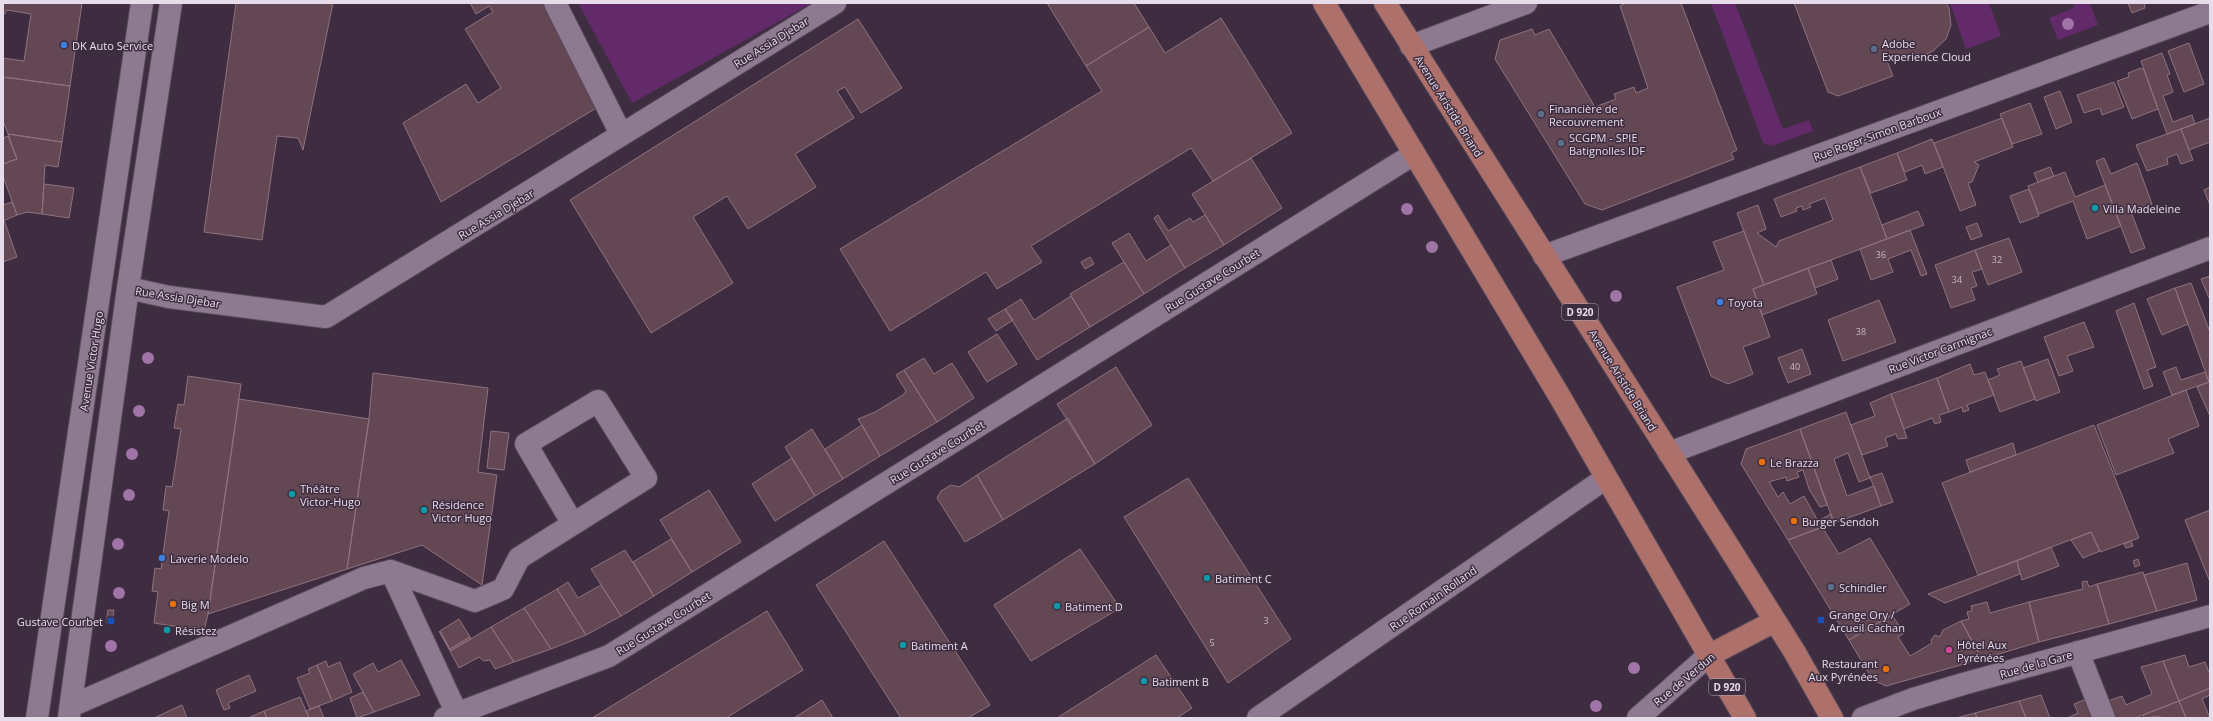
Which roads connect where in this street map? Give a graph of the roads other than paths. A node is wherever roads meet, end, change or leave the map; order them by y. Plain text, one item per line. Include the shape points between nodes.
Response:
1 (142, 3) edge
2 (171, 3) edge
3 (555, 3) edge
4 (835, 3) edge
5 (1324, 3) edge
6 (1385, 3) edge
7 (1526, 3) edge
8 (2210, 12) edge
9 (1411, 46) junction
10 (621, 134) junction
11 (1414, 154) junction
12 (2210, 248) edge
13 (1544, 256) junction
14 (128, 288) junction
15 (1669, 453) junction
16 (1606, 478) junction
17 (573, 524) junction
18 (391, 571) junction
19 (2210, 616) edge
20 (1775, 622) junction
21 (2078, 652) junction
22 (1708, 656) junction
23 (70, 712) edge
24 (451, 716) edge
25 (37, 718) edge
26 (1258, 718) edge
27 (1638, 718) edge
28 (1745, 718) edge
29 (1832, 718) edge
30 (1863, 718) edge
31 (2104, 718) edge

1 - 25 street, Avenue Victor Hugo
2 - 14 street
3 - 10 street
4 - 10 street, Rue Assia Djebar
5 - 11 main road, D 920
6 - 9 main road, Avenue Aristide Briand / D 920
7 - 9 street
8 - 13 street, Rue Roger-Simon Barboux
9 - 13 main road, Avenue Aristide Briand / D 920
10 - 14 street, Rue Assia Djebar via 541,186 326,317 169,297
11 - 16 main road, D 920 via 1560,396
11 - 24 street, Rue Gustave Courbet via 609,656
12 - 15 street, Rue Victor Carmignac
13 - 15 main road, Avenue Aristide Briand / D 920
14 - 23 street
15 - 20 main road, Avenue Aristide Briand / D 920
16 - 22 main road, D 920
16 - 26 street, Rue Romain Rolland
17 - 17 street via 526,444 598,401 646,478
17 - 18 street via 519,558 503,589 476,601
18 - 23 street via 364,578
18 - 24 street
19 - 21 street, Rue de la Gare
20 - 22 main road, Rue de Verdun
20 - 29 main road, Avenue Aristide Briand / D 920
21 - 30 street, Rue de la Gare via 1913,699
21 - 31 street
22 - 27 street, Rue de Verdun
22 - 28 main road, D 920

